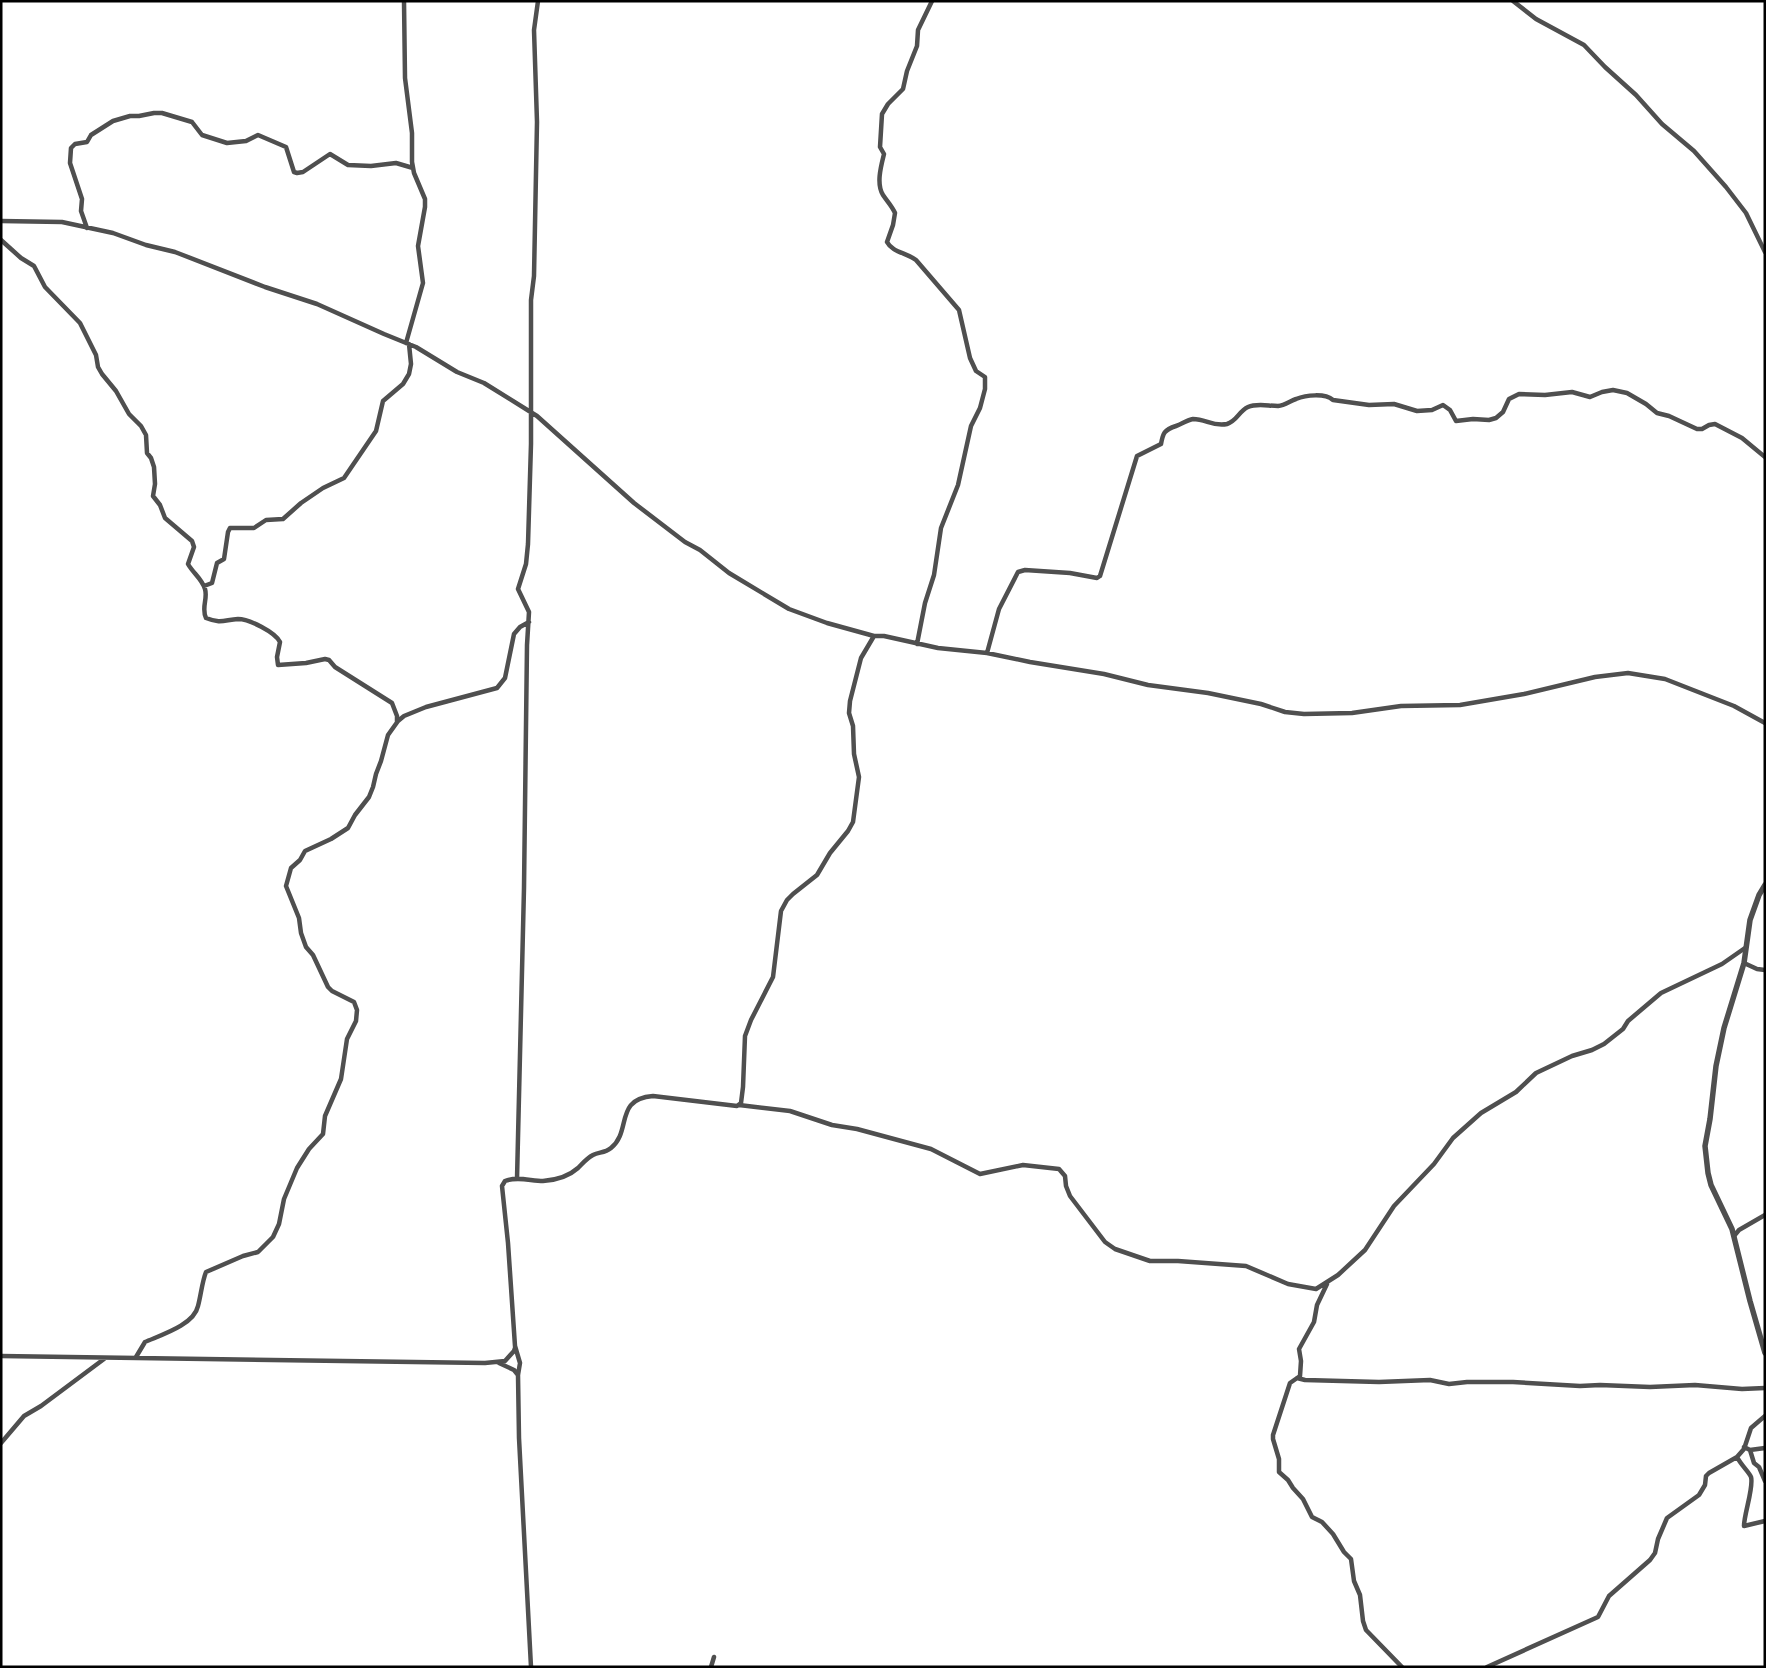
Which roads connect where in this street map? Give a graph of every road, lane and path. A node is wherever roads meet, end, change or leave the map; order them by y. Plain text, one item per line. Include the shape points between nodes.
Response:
1 (404, 1) edge
2 (538, 1) edge
3 (932, 1) edge
4 (1514, 1) edge
5 (413, 168) junction
6 (1, 221) edge
7 (87, 228) junction
8 (1, 240) edge
9 (1765, 252) edge
10 (407, 344) junction
11 (531, 411) junction
12 (1765, 457) edge
13 (204, 586) junction
14 (529, 622) junction
15 (874, 636) junction
16 (917, 644) junction
17 (987, 653) junction
18 (397, 722) junction
19 (1765, 723) edge
20 (1765, 885) edge
21 (1745, 948) junction
22 (1744, 963) junction
23 (1765, 970) edge
24 (739, 1105) junction
25 (517, 1179) junction
26 (1765, 1215) edge
27 (1734, 1236) junction
28 (1327, 1283) junction
29 (515, 1346) junction
30 (1765, 1353) edge
31 (1, 1356) edge
32 (136, 1357) junction
33 (105, 1358) junction
34 (499, 1363) junction
35 (518, 1375) junction
36 (1297, 1378) junction
37 (1765, 1388) edge
38 (1765, 1416) edge
39 (1, 1442) edge
40 (1744, 1447) junction
41 (1765, 1448) edge
42 (1750, 1450) junction
43 (1737, 1457) junction
44 (1765, 1481) edge
45 (1765, 1521) edge
46 (714, 1657) dead end
47 (531, 1667) edge
48 (711, 1667) edge
49 (1402, 1667) edge
50 (1487, 1667) edge

1 - 5 street via 405,78
2 - 11 street via 534,30 537,122 534,276 530,300
3 - 16 street via 918,30 917,46 903,89 882,114 880,147 884,154 880,187 895,213 887,242 894,250 916,260 959,310 970,358 975,369 985,376 986,385 971,426 958,485 941,528 934,575
4 - 9 street via 1536,19 1584,45 1662,124 1694,150 1746,213
5 - 7 street via 396,163 348,164 330,154 297,173 286,147 258,135 246,141 227,143 202,134 192,122 176,117 158,112 130,116 111,122 91,135 87,142 71,148 70,163 82,198 80,208
5 - 10 street via 425,199 418,246 423,283
6 - 7 street via 62,222
7 - 10 street via 175,252 317,304
8 - 13 street via 34,266 45,287 79,320 102,374 144,431 147,453 154,467 153,496 164,518 192,541 194,547 188,564
10 - 11 street
10 - 13 street via 411,364 409,374 383,402 376,431 344,478 323,488 283,518 266,520 254,528 230,528 224,559 217,562 212,582
11 - 14 street via 528,557 518,589 528,608
11 - 15 street via 634,503 742,582 803,615
12 - 17 street via 1742,438 1715,424 1697,428 1658,413 1627,393 1613,390 1590,397 1572,392 1519,394 1510,399 1500,416 1489,420 1456,421 1444,405 1417,411 1394,404 1369,405 1322,396 1298,398 1280,406 1251,406 1226,424 1214,425 1195,419 1186,421 1164,431 1161,444 1136,456 1100,576 1018,572 999,609
13 - 18 street via 206,618 224,622 242,620 270,632 280,642 278,664 329,660 334,667 393,704
14 - 18 street via 514,634 506,678 497,688 426,707
14 - 25 street via 526,645
15 - 16 street
15 - 24 street via 861,658 850,701 859,777 853,822 814,877 793,894 781,910 773,977 745,1036 742,1100
16 - 17 street
17 - 19 street via 1304,714 1460,705 1595,677 1636,673 1665,679 1734,706
18 - 32 street via 388,736 369,797 348,828 331,840 305,851 291,868 287,882 307,950 313,955 332,991 354,1002 357,1010 356,1021 347,1039 341,1079 325,1116 323,1134 297,1168 284,1199 274,1237 258,1252 206,1272 198,1309 192,1318 145,1342
20 - 21 street via 1750,920
21 - 22 street
21 - 28 street via 1722,964 1661,993 1604,1044 1536,1073 1516,1092 1481,1112 1453,1138 1434,1164 1394,1206 1364,1250
22 - 23 street
22 - 27 street via 1724,1028 1705,1146 1711,1184
24 - 25 street via 653,1096 641,1098 629,1106 616,1141 608,1150 591,1156 563,1178 543,1181
24 - 28 street via 790,1111 832,1125 857,1128 931,1149 980,1174 1023,1165 1059,1170 1065,1176 1070,1196 1094,1229 1105,1242 1122,1252 1150,1261 1246,1266 1288,1284 1311,1289
25 - 29 street via 505,1181 502,1186
26 - 27 street
27 - 30 street
28 - 36 street via 1314,1322 1299,1349 1301,1374
29 - 34 street via 511,1355
29 - 35 street via 520,1363
31 - 33 street
32 - 33 street
32 - 34 street
33 - 39 street via 24,1416
34 - 35 street
35 - 47 street
36 - 37 street via 1379,1382 1430,1380 1449,1384 1513,1382
36 - 49 street via 1290,1384 1273,1435 1279,1459 1278,1470 1303,1499 1312,1517 1333,1534 1351,1559 1366,1628
38 - 40 street via 1751,1428
40 - 42 street
40 - 43 street
41 - 42 street
42 - 44 street
43 - 45 street via 1751,1481 1744,1526
43 - 50 street via 1709,1473 1699,1495 1670,1515 1664,1522 1654,1556 1610,1596 1598,1617
46 - 48 street

